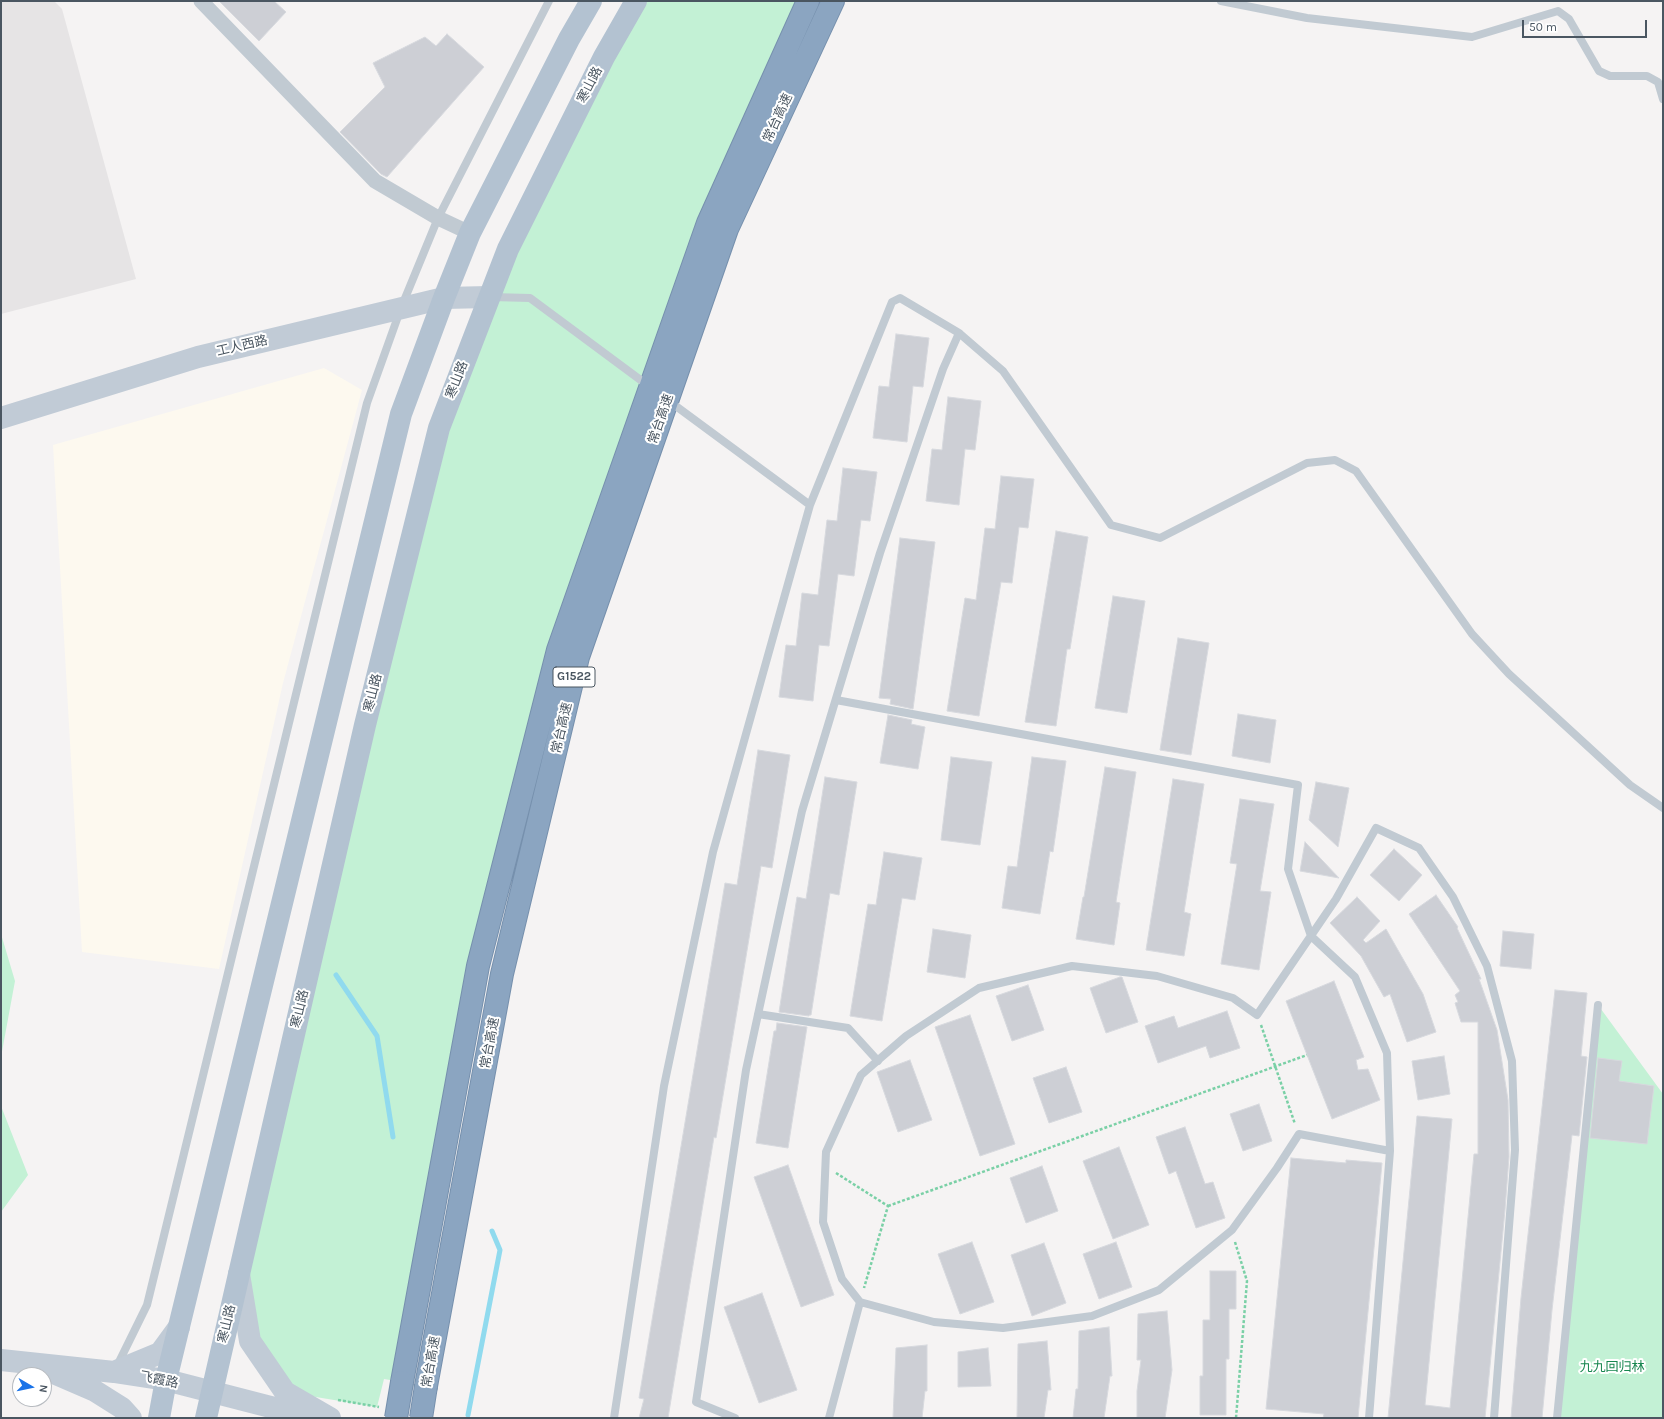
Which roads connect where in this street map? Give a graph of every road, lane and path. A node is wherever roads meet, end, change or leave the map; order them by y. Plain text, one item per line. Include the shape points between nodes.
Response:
1 (201, 1) edge
2 (549, 1) edge
3 (591, 1) edge
4 (636, 1) edge
5 (808, 1) edge
6 (833, 1) edge
7 (1221, 1) edge
8 (1663, 99) edge
9 (438, 218) junction
10 (470, 233) junction
11 (488, 297) junction
12 (444, 298) junction
13 (401, 308) junction
14 (959, 333) junction
15 (1, 418) edge
16 (810, 505) junction
17 (836, 700) junction
18 (1663, 808) edge
19 (1311, 936) junction
20 (1598, 1005) dead end
21 (758, 1014) junction
22 (1257, 1015) junction
23 (1307, 1055) dead end
24 (878, 1061) junction
25 (1276, 1066) junction
26 (1299, 1134) junction
27 (1390, 1151) junction
28 (825, 1166) junction
29 (888, 1206) junction
30 (1232, 1230) junction
31 (239, 1274) junction
32 (860, 1302) junction
33 (179, 1327) junction
34 (1, 1360) edge
35 (32, 1363) junction
36 (114, 1372) junction
37 (166, 1380) junction
38 (212, 1393) junction
39 (332, 1408) edge
40 (390, 1413) edge
41 (131, 1418) edge
42 (159, 1418) edge
43 (206, 1418) edge
44 (313, 1418) edge
45 (420, 1418) edge
46 (614, 1418) edge
47 (735, 1418) edge
48 (829, 1418) edge
49 (1236, 1418) edge
50 (1369, 1418) edge
51 (1494, 1418) edge
52 (1557, 1418) edge

1 - 9 street via 375,181
2 - 9 lane
3 - 10 main road
4 - 11 main road, 寒山路 via 604,57 515,235
5 - 40 highway, 常台高速 / G1522, bridge via 708,223 558,650 478,966 402,1382
6 - 45 highway, 常台高速 / G1522, bridge via 726,229 578,657 502,974
7 - 8 lane via 1307,18 1472,36 1558,11 1569,19 1599,71 1610,76 1647,76 1658,82
9 - 10 street
9 - 13 lane
10 - 12 main road
11 - 12 main road, 工人西路
11 - 16 lane via 530,298
11 - 31 main road, 寒山路 via 438,428 365,726
12 - 13 main road, 工人西路
12 - 33 main road via 401,414
13 - 15 main road, 工人西路 via 198,356
13 - 36 lane via 367,403 147,1305
14 - 16 lane via 900,298 892,302
14 - 17 lane via 943,369 888,531
14 - 18 lane via 1003,370 1111,526 1160,538 1307,463 1335,460 1356,471 1472,634 1509,674 1630,785
16 - 46 lane via 711,860 664,1086
17 - 19 lane via 1298,785 1288,869
17 - 21 lane via 802,811
19 - 22 lane
19 - 27 lane via 1355,977 1387,1053
19 - 51 lane via 1336,899 1376,828 1419,848 1453,896 1487,966 1512,1061 1515,1150
20 - 52 lane
21 - 24 lane via 848,1028
21 - 47 lane via 746,1070 696,1402
22 - 24 lane via 1233,998 1156,976 1072,966 979,988 906,1036
22 - 25 path
23 - 25 path
24 - 28 lane via 861,1075 826,1152
25 - 26 path
25 - 29 path
26 - 27 lane
26 - 30 lane
27 - 50 lane
28 - 29 path
28 - 32 lane via 823,1222 842,1279
29 - 32 path
30 - 32 lane via 1159,1290 1092,1316 1003,1328 934,1322
30 - 49 path via 1247,1281
31 - 38 main road, 寒山路
31 - 39 main road via 250,1341 284,1392
32 - 48 lane
33 - 36 main road via 160,1353
33 - 37 main road
34 - 35 main road, 飞霞路
35 - 36 main road, 飞霞路
35 - 41 main road via 95,1391 122,1408
36 - 37 main road, 飞霞路
37 - 38 main road, 飞霞路
37 - 42 main road
38 - 43 main road, 寒山路
38 - 44 main road, 飞霞路
39 - 40 path

